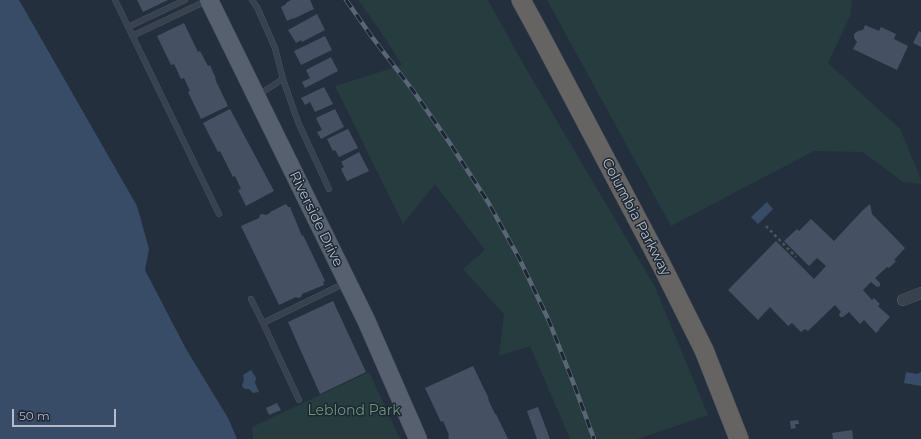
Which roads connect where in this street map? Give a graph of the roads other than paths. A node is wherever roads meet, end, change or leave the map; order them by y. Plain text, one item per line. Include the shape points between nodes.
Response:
1 (115, 0) edge
2 (185, 0) edge
3 (208, 0) edge
4 (252, 0) edge
5 (521, 0) edge
6 (128, 27) junction
7 (132, 36) junction
8 (283, 79) junction
9 (256, 96) junction
10 (329, 189) dead end
11 (219, 214) dead end
12 (347, 282) junction
13 (921, 293) edge
14 (251, 299) dead end
15 (903, 300) dead end
16 (263, 323) junction
17 (299, 400) dead end
18 (418, 439) edge
19 (739, 439) edge

1 - 6 lane
2 - 6 lane
3 - 7 lane
3 - 9 main road, Riverside Drive
4 - 8 lane via 275,48
5 - 19 highway, Columbia Parkway via 704,350
6 - 7 lane
7 - 11 lane
8 - 9 lane
8 - 10 lane via 298,122
9 - 12 main road, Riverside Drive
12 - 16 lane
12 - 18 main road, Riverside Drive
13 - 15 street
14 - 16 lane
16 - 17 lane

